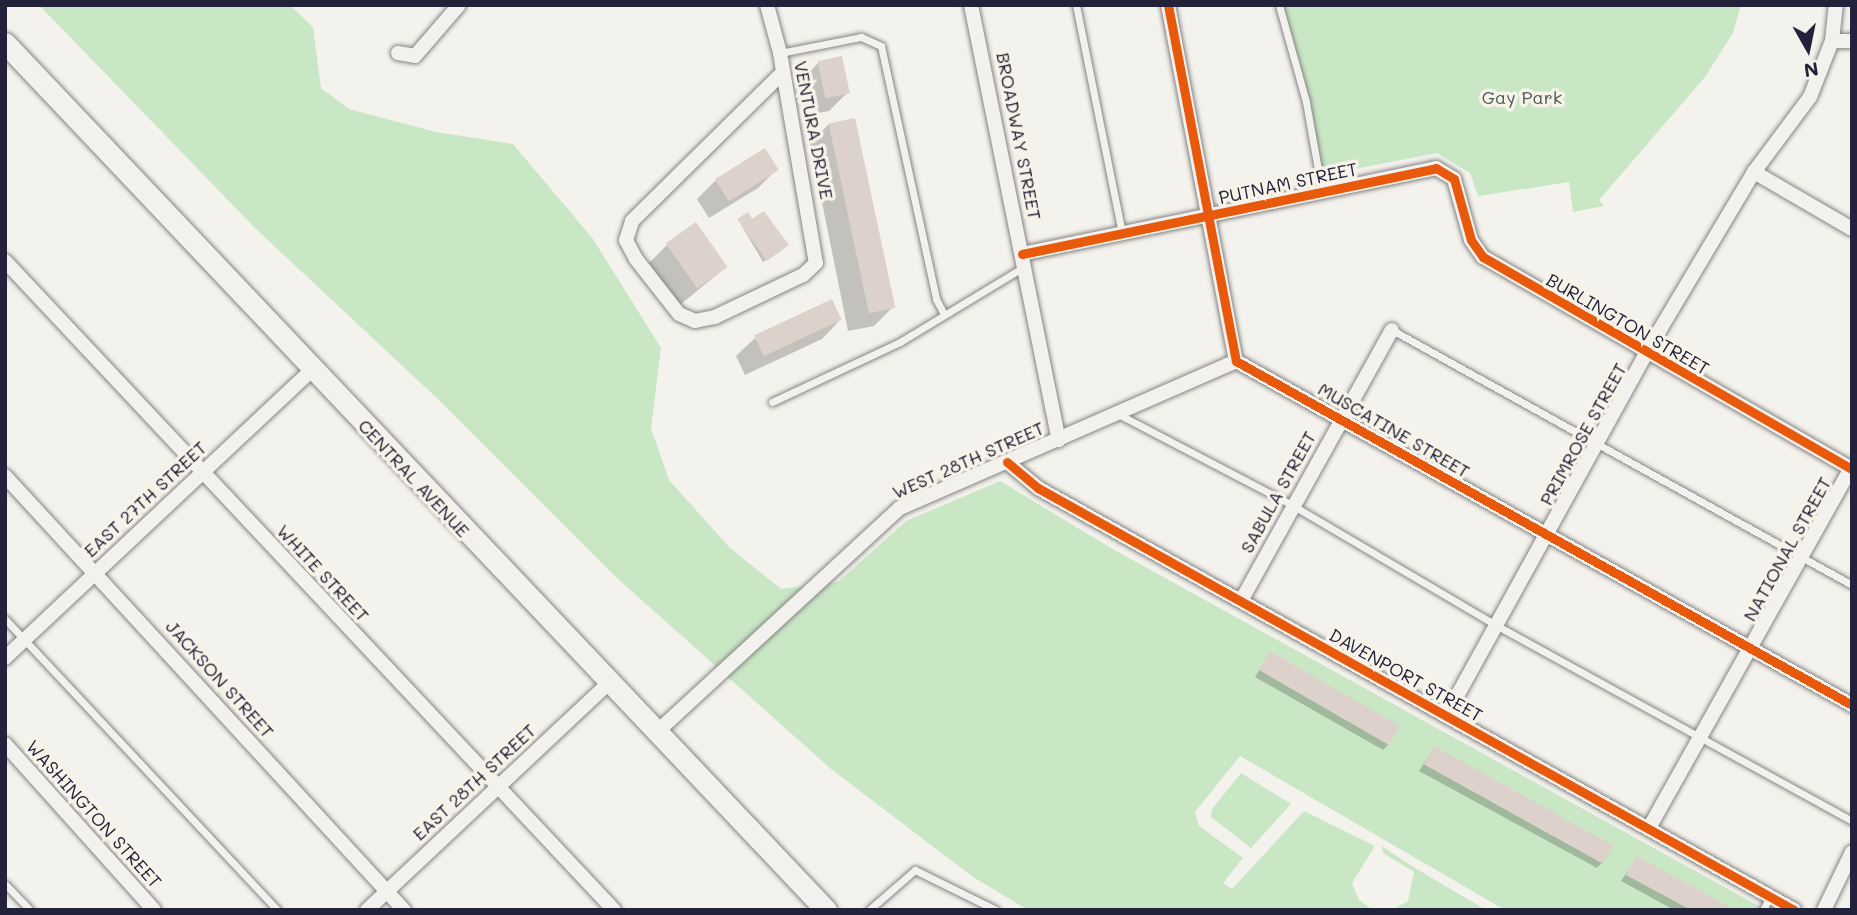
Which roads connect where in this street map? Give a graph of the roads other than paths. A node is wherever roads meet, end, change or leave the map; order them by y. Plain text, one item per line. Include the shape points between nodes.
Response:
1 (459, 5) edge
2 (767, 5) edge
3 (971, 5) edge
4 (1076, 5) edge
5 (1168, 5) edge
6 (1279, 5) edge
7 (1836, 5) edge
8 (1832, 41) junction
9 (1852, 41) edge
10 (8, 51) edge
11 (398, 53) dead end
12 (780, 53) junction
13 (783, 72) junction
14 (1436, 168) joint
15 (1754, 172) junction
16 (1322, 192) junction
17 (1210, 215) junction
18 (1852, 229) edge
19 (1122, 234) junction
20 (1024, 260) junction
21 (5, 261) edge
22 (944, 314) junction
23 (1392, 330) joint
24 (1646, 353) junction
25 (1236, 361) junction
26 (312, 370) junction
27 (772, 402) dead end
28 (1120, 415) junction
29 (1341, 417) junction
30 (1059, 440) junction
31 (1596, 444) junction
32 (1007, 462) junction
33 (1851, 468) edge
34 (203, 471) junction
35 (5, 476) edge
36 (1292, 505) junction
37 (1544, 536) junction
38 (1800, 557) junction
39 (96, 571) junction
40 (1852, 584) edge
41 (1241, 601) junction
42 (5, 620) edge
43 (1494, 624) junction
44 (25, 640) junction
45 (1749, 648) junction
46 (5, 658) edge
47 (609, 683) junction
48 (1852, 705) edge
49 (1447, 716) junction
50 (658, 731) junction
51 (1699, 738) junction
52 (5, 744) edge
53 (496, 787) junction
54 (1852, 821) edge
55 (1648, 828) junction
56 (1852, 852) edge
57 (5, 884) edge
58 (386, 891) junction
59 (1770, 896) junction
60 (30, 910) edge
61 (154, 910) edge
62 (277, 910) edge
63 (367, 910) edge
64 (404, 910) edge
65 (614, 910) edge
66 (826, 910) edge
67 (869, 910) edge
68 (996, 910) edge
69 (1763, 910) edge
70 (1794, 910) edge
71 (1824, 910) edge

1 - 11 street via 415,56
2 - 12 street, VENTURA DRIVE
3 - 20 street, BROADWAY STREET
4 - 19 lane
5 - 17 street
6 - 16 lane via 1306,102
7 - 8 street, PRIMROSE STREET
8 - 9 street
8 - 15 street, PRIMROSE STREET via 1810,97
10 - 26 main road, CENTRAL AVENUE
12 - 13 street, VENTURA DRIVE
12 - 22 lane via 861,37 881,46 936,299
13 - 13 street, VENTURA DRIVE via 632,221 626,240 678,314 695,321 715,317 803,275 816,263
14 - 16 street, PUTNAM STREET
14 - 24 street, BURLINGTON STREET via 1454,178 1471,240 1483,257
15 - 18 street
15 - 24 street, PRIMROSE STREET
16 - 17 street, PUTNAM STREET
17 - 19 street, PUTNAM STREET
17 - 25 street
19 - 20 street, PUTNAM STREET
20 - 22 lane
20 - 30 street, BROADWAY STREET
21 - 34 street, WHITE STREET
22 - 27 lane via 900,342
23 - 29 street, SABULA STREET
23 - 31 lane
24 - 31 street, PRIMROSE STREET
24 - 33 street, BURLINGTON STREET
25 - 28 street, WEST 28TH STREET
25 - 29 street, MUSCATINE STREET
26 - 34 street, EAST 27TH STREET
26 - 47 main road, CENTRAL AVENUE
28 - 30 street, WEST 28TH STREET
28 - 36 lane
29 - 36 street, SABULA STREET
29 - 37 street, MUSCATINE STREET
30 - 32 street, WEST 28TH STREET
31 - 37 street, PRIMROSE STREET
31 - 38 lane
32 - 41 street, DAVENPORT STREET via 1038,488
32 - 50 street, WEST 28TH STREET via 900,508
33 - 38 street, NATIONAL STREET
34 - 39 street, EAST 27TH STREET
34 - 53 street, WHITE STREET
35 - 39 street, JACKSON STREET
36 - 41 street, SABULA STREET
36 - 43 lane
37 - 43 street, PRIMROSE STREET
37 - 45 street, MUSCATINE STREET
38 - 40 lane
38 - 45 street, NATIONAL STREET
39 - 44 street, EAST 27TH STREET
39 - 58 street, JACKSON STREET
41 - 49 street, DAVENPORT STREET
42 - 44 lane
43 - 49 street, PRIMROSE STREET
43 - 51 lane
44 - 46 street, EAST 27TH STREET
44 - 62 lane
45 - 48 street, MUSCATINE STREET
45 - 51 street, NATIONAL STREET
47 - 50 main road, CENTRAL AVENUE
47 - 53 street, EAST 28TH STREET
49 - 55 street, DAVENPORT STREET
50 - 66 main road, CENTRAL AVENUE
51 - 54 lane
51 - 55 street, NATIONAL STREET
52 - 61 street, WASHINGTON STREET
53 - 58 street, EAST 28TH STREET
53 - 65 street, WHITE STREET
55 - 59 street, DAVENPORT STREET
56 - 71 street
57 - 60 lane
58 - 63 street, EAST 28TH STREET
58 - 64 street, JACKSON STREET
59 - 69 lane
59 - 70 street, DAVENPORT STREET
67 - 68 lane via 915,870

